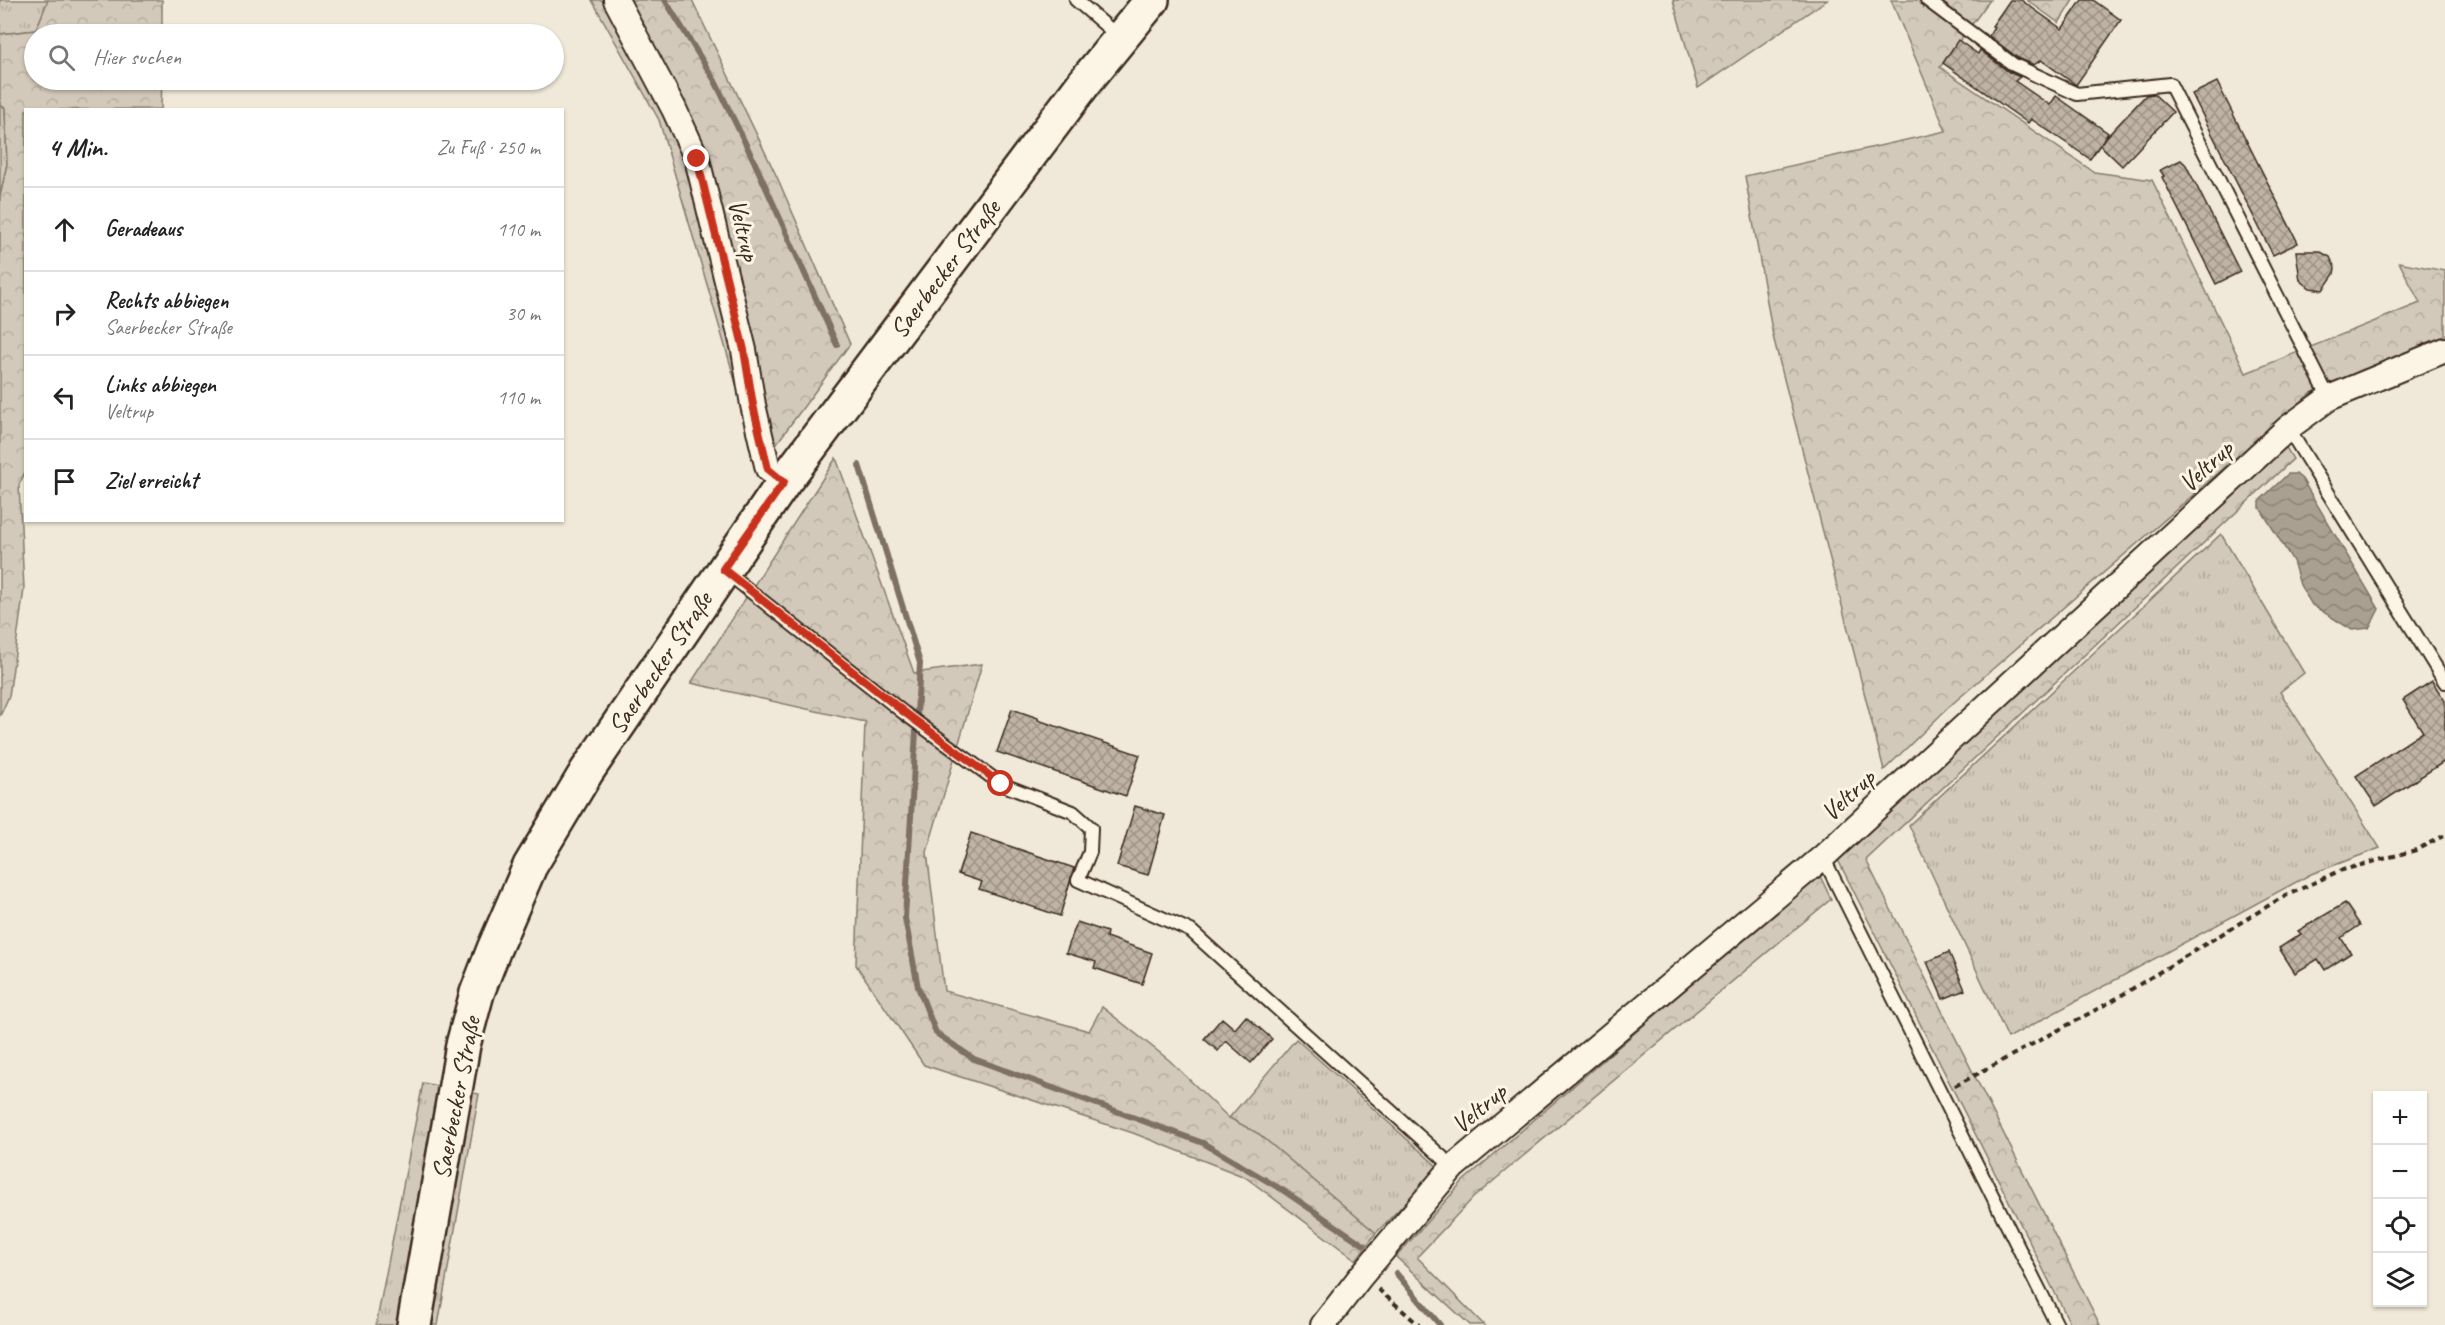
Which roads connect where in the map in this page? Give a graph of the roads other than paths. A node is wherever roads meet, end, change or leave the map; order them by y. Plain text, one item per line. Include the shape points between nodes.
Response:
1 (616, 0) edge
2 (1076, 0) edge
3 (1152, 0) edge
4 (1927, 0) edge
5 (1120, 38) junction
6 (2445, 350) edge
7 (2329, 398) junction
8 (2289, 428) junction
9 (784, 482) junction
10 (723, 569) junction
11 (2445, 682) edge
12 (1823, 857) junction
13 (1453, 1167) junction
14 (414, 1325) edge
15 (1323, 1325) edge
16 (2057, 1325) edge

1 - 9 street, Veltrup via 697,159 744,350 768,469
2 - 5 lane
3 - 5 main road, Saerbecker Straße
4 - 7 lane via 2014,65 2077,94 2170,84
5 - 9 main road, Saerbecker Straße
6 - 7 street, Veltrup
7 - 8 street, Veltrup
8 - 11 lane
8 - 12 street, Veltrup
9 - 10 main road, Saerbecker Straße
10 - 13 lane via 1001,784 1073,812 1091,828 1090,852 1078,880 1191,931
10 - 14 main road, Saerbecker Straße via 587,771 530,866 494,949 463,1045
12 - 13 street, Veltrup
12 - 16 lane
13 - 15 street, Veltrup

